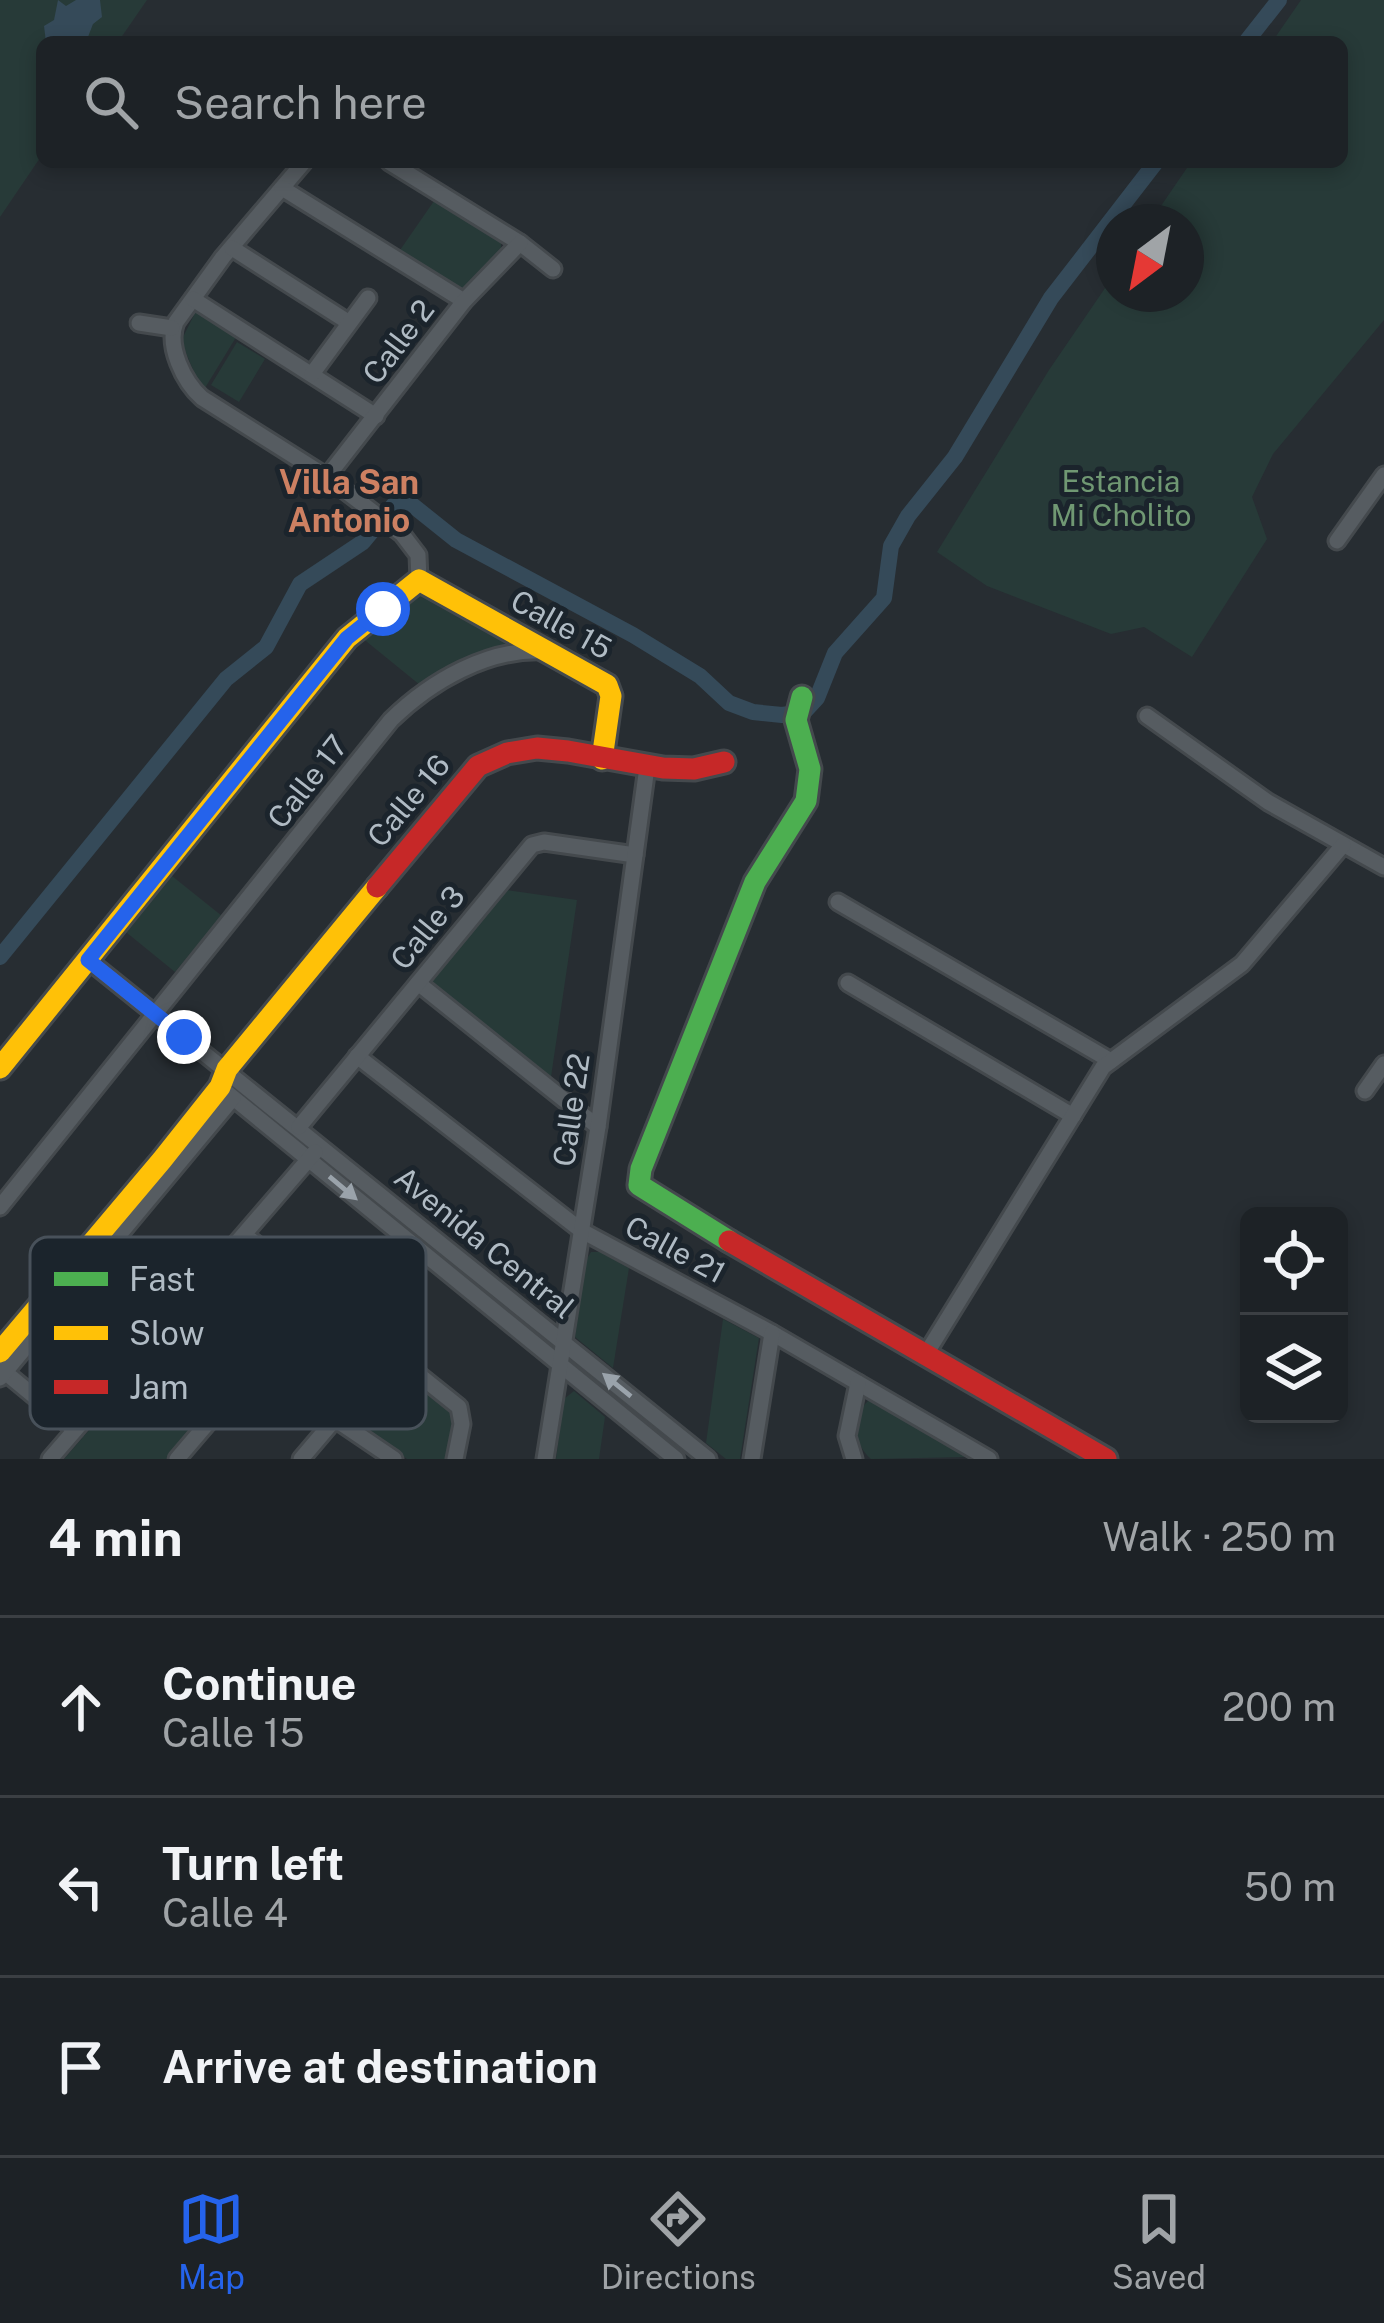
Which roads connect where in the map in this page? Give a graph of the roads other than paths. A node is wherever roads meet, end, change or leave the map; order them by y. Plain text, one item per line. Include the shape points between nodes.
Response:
1 (299, 168) edge
2 (399, 168) edge
3 (282, 188) junction
4 (520, 244) junction
5 (232, 248) junction
6 (553, 269) dead end
7 (368, 298) dead end
8 (193, 299) junction
9 (464, 301) junction
10 (348, 322) junction
11 (139, 323) dead end
12 (172, 328) junction
13 (312, 374) junction
14 (376, 416) junction
15 (1384, 475) edge
16 (327, 478) junction
17 (1337, 541) dead end
18 (419, 580) junction
19 (548, 652) junction
20 (798, 707) dead end
21 (1147, 716) dead end
22 (602, 759) junction
23 (724, 762) dead end
24 (647, 767) junction
25 (1343, 845) junction
26 (635, 855) junction
27 (1384, 867) edge
28 (838, 902) dead end
29 (88, 960) junction
30 (418, 983) junction
31 (848, 983) dead end
32 (157, 1015) junction
33 (358, 1056) junction
34 (1111, 1061) junction
35 (1384, 1064) edge
36 (0, 1068) edge
37 (227, 1084) junction
38 (1365, 1091) dead end
39 (1072, 1116) junction
40 (598, 1126) junction
41 (299, 1127) junction
42 (321, 1145) junction
43 (309, 1159) junction
44 (0, 1207) edge
45 (582, 1231) junction
46 (246, 1236) edge
47 (105, 1237) edge
48 (404, 1237) edge
49 (426, 1255) edge
50 (30, 1332) edge
51 (772, 1333) junction
52 (562, 1341) junction
53 (926, 1354) junction
54 (558, 1364) junction
55 (1, 1368) edge
56 (426, 1380) edge
57 (858, 1383) junction
58 (30, 1392) edge
59 (203, 1429) edge
60 (326, 1429) edge
61 (350, 1429) edge
62 (76, 1430) edge
63 (50, 1459) edge
64 (177, 1459) edge
65 (301, 1459) edge
66 (394, 1459) edge
67 (455, 1459) edge
68 (545, 1459) edge
69 (676, 1459) edge
70 (708, 1459) edge
71 (752, 1459) edge
72 (854, 1459) edge
73 (988, 1459) edge
74 (1106, 1459) edge

1 - 3 street
2 - 4 street
3 - 5 street
3 - 9 street
4 - 6 street
4 - 9 street, Calle 2
5 - 8 street
5 - 10 street
7 - 10 street
8 - 12 street
8 - 13 street
9 - 14 street, Calle 2
10 - 13 street
11 - 12 street
12 - 16 street via 191,388
13 - 14 street
14 - 16 street, Calle 2
15 - 17 street
16 - 18 street via 416,549
18 - 19 street, Calle 15
18 - 29 street via 347,638
19 - 22 street, Calle 15 via 609,688
19 - 32 street, Calle 17 via 475,665 401,710
20 - 53 street via 811,788 761,870 719,965 640,1185
21 - 25 street
22 - 24 street, Calle 16
22 - 37 street, Calle 16 via 522,749 478,766
23 - 24 street, Calle 16
24 - 26 street, Calle 22
25 - 27 street
25 - 34 street via 1242,964
26 - 30 street, Calle 3 via 538,842
26 - 40 street, Calle 22
28 - 34 street
29 - 32 street
29 - 36 street
30 - 33 street, Calle 3
30 - 40 street
31 - 39 street
32 - 37 street
32 - 44 street, Calle 17
33 - 41 street, Calle 3
33 - 45 street, Calle 21
34 - 39 street
35 - 38 street
37 - 41 street, Avenida Central
37 - 43 street, Avenida Central
37 - 47 street, Calle 16
39 - 53 street
40 - 45 street, Calle 22
41 - 42 street, Avenida Central
42 - 43 street
42 - 52 street, Avenida Central
43 - 46 street
43 -> 48 street, Avenida Central
45 - 51 street, Calle 21
45 - 52 street, Calle 22
49 -> 54 street, Avenida Central
50 - 55 street, Calle 16
51 - 57 street, Calle 21
51 - 71 street
52 - 54 street, Calle 22
70 -> 52 street, Avenida Central
53 - 74 street
54 - 68 street, Calle 22
54 - 69 street, Avenida Central
55 - 58 street
56 - 67 street via 463,1417
57 - 72 street via 847,1436
57 - 73 street, Calle 21
59 - 64 street
60 - 65 street
61 - 66 street
62 - 63 street

